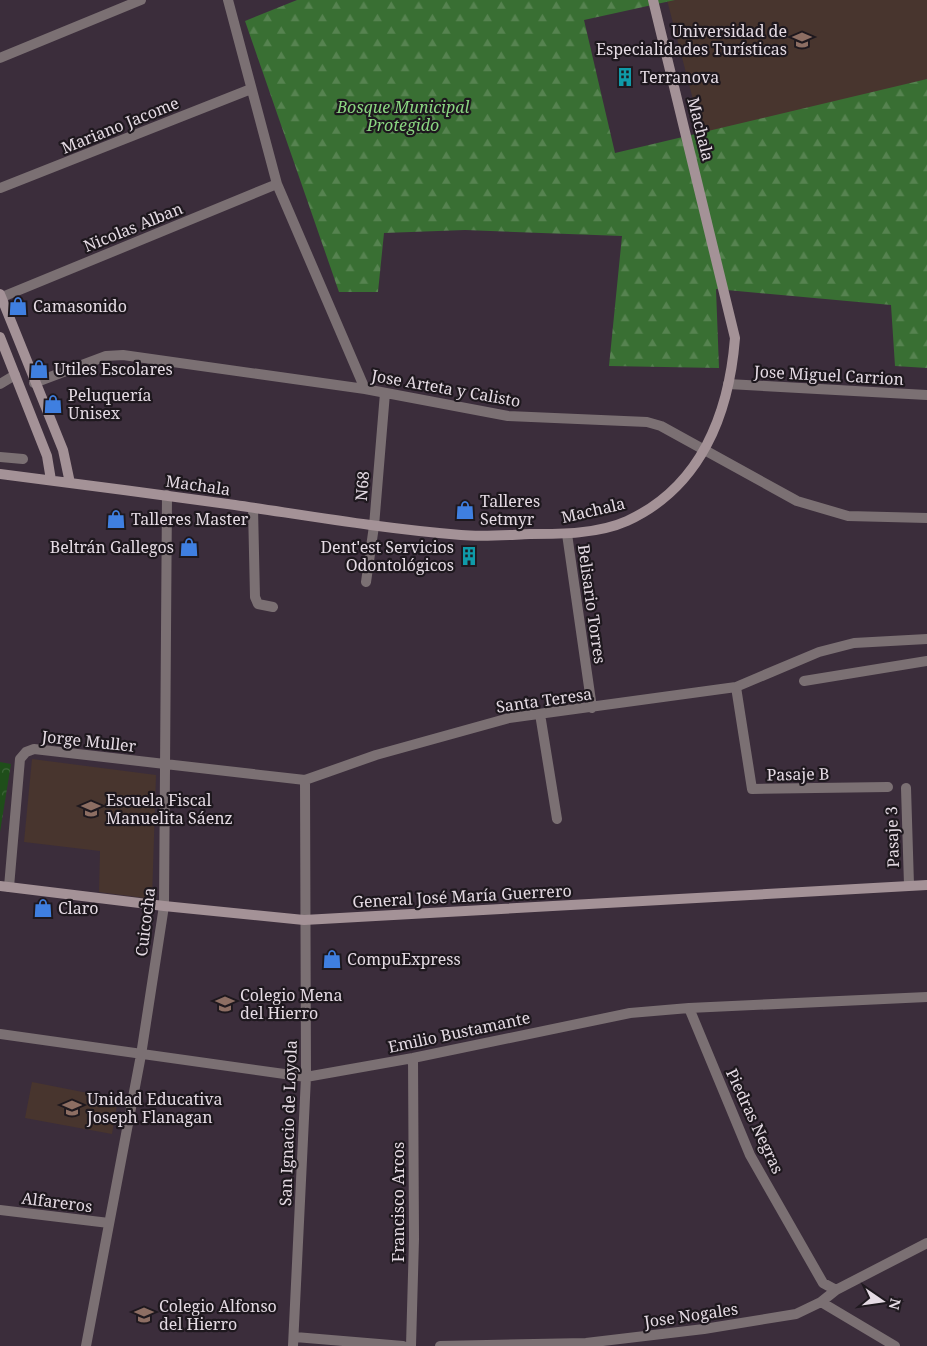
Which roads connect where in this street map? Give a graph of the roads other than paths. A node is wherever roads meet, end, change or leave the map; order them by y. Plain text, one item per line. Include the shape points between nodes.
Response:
1 (141, 0) edge
2 (228, 0) edge
3 (653, 0) edge
4 (0, 58) edge
5 (251, 89) junction
6 (277, 184) junction
7 (0, 188) edge
8 (0, 297) edge
9 (0, 337) edge
10 (15, 374) junction
11 (34, 383) junction
12 (0, 384) edge
13 (728, 384) junction
14 (365, 389) junction
15 (385, 393) junction
16 (927, 395) edge
17 (706, 450) junction
18 (0, 457) edge
19 (23, 459) dead end
20 (0, 474) edge
21 (51, 480) junction
22 (70, 483) junction
23 (167, 496) junction
24 (253, 508) junction
25 (927, 518) edge
26 (374, 526) junction
27 (567, 534) junction
28 (366, 582) dead end
29 (273, 607) dead end
30 (927, 639) edge
31 (927, 661) edge
32 (804, 681) dead end
33 (736, 688) junction
34 (592, 708) junction
35 (540, 714) junction
36 (166, 766) junction
37 (305, 780) junction
38 (888, 787) dead end
39 (906, 788) dead end
40 (557, 819) dead end
41 (908, 885) junction
42 (927, 885) edge
43 (4, 886) edge
44 (164, 906) junction
45 (304, 920) junction
46 (927, 997) edge
47 (689, 1008) junction
48 (0, 1034) edge
49 (141, 1055) junction
50 (413, 1058) junction
51 (306, 1077) junction
52 (0, 1210) edge
53 (109, 1224) junction
54 (927, 1243) edge
55 (836, 1290) junction
56 (821, 1302) junction
57 (294, 1342) edge
58 (86, 1346) edge
59 (403, 1346) edge
60 (411, 1346) edge
61 (440, 1346) edge
62 (894, 1346) edge

1 - 4 street
2 - 5 street
3 - 13 street, Machala via 733,322 735,338
5 - 6 street
5 - 7 street, Mariano Jacome
6 - 8 street, Nicolas Alban
6 - 14 street
8 - 11 street
9 - 10 street
10 - 12 street
10 - 21 street via 47,456
11 - 14 street, Jose Arteta y Calisto via 106,356 123,355
11 - 22 street via 63,450
13 - 16 street, Jose Miguel Carrion
13 - 17 street, Machala
14 - 15 street, Jose Arteta y Calisto
15 - 17 street, Jose Arteta y Calisto via 508,416 647,422
15 - 26 street, N68
17 - 25 street, Jose Arteta y Calisto via 798,501 848,516
17 - 27 street, Machala via 686,477 647,509 626,521
18 - 19 street
20 - 21 street, Machala
21 - 22 street, Machala
22 - 23 street, Machala
23 - 24 street, Machala
23 - 36 street, Cuicocha
24 - 26 street, Machala
24 - 29 street via 255,597 258,604
26 - 27 street, Machala via 463,536
26 - 28 street, N68
27 - 34 street, Belisario Torres
30 - 33 street, Santa Teresa via 854,643 819,652
31 - 32 street
33 - 34 street, Santa Teresa
33 - 38 street, Pasaje B via 752,789
34 - 35 street, Santa Teresa
35 - 37 street, Santa Teresa via 509,718 376,754
35 - 40 street
36 - 37 street, Santa Teresa
36 - 43 street, Jorge Muller via 34,749 26,752 20,759
36 - 44 street, Cuicocha
37 - 45 street, San Ignacio de Loyola
39 - 41 street, Pasaje 3
41 - 42 street, General José María Guerrero
41 - 45 street, General José María Guerrero
43 - 44 street, General José María Guerrero
44 - 45 street, General José María Guerrero
44 - 49 street, Cuicocha
45 - 51 street, San Ignacio de Loyola
46 - 47 street, Emilio Bustamante
47 - 50 street, Emilio Bustamante via 630,1013
47 - 55 street, Piedras Negras via 750,1155 823,1283
48 - 49 street, Emilio Bustamante
49 - 51 street, Emilio Bustamante
49 - 53 street, Cuicocha
50 - 51 street, Emilio Bustamante
50 - 60 street, Francisco Arcos
51 - 57 street, San Ignacio de Loyola
52 - 53 street, Alfareros
53 - 58 street, Cuicocha
54 - 55 street, Jose Nogales
55 - 56 street, Jose Nogales
56 - 61 street, Jose Nogales via 796,1314 613,1340
56 - 62 street
57 - 59 street

